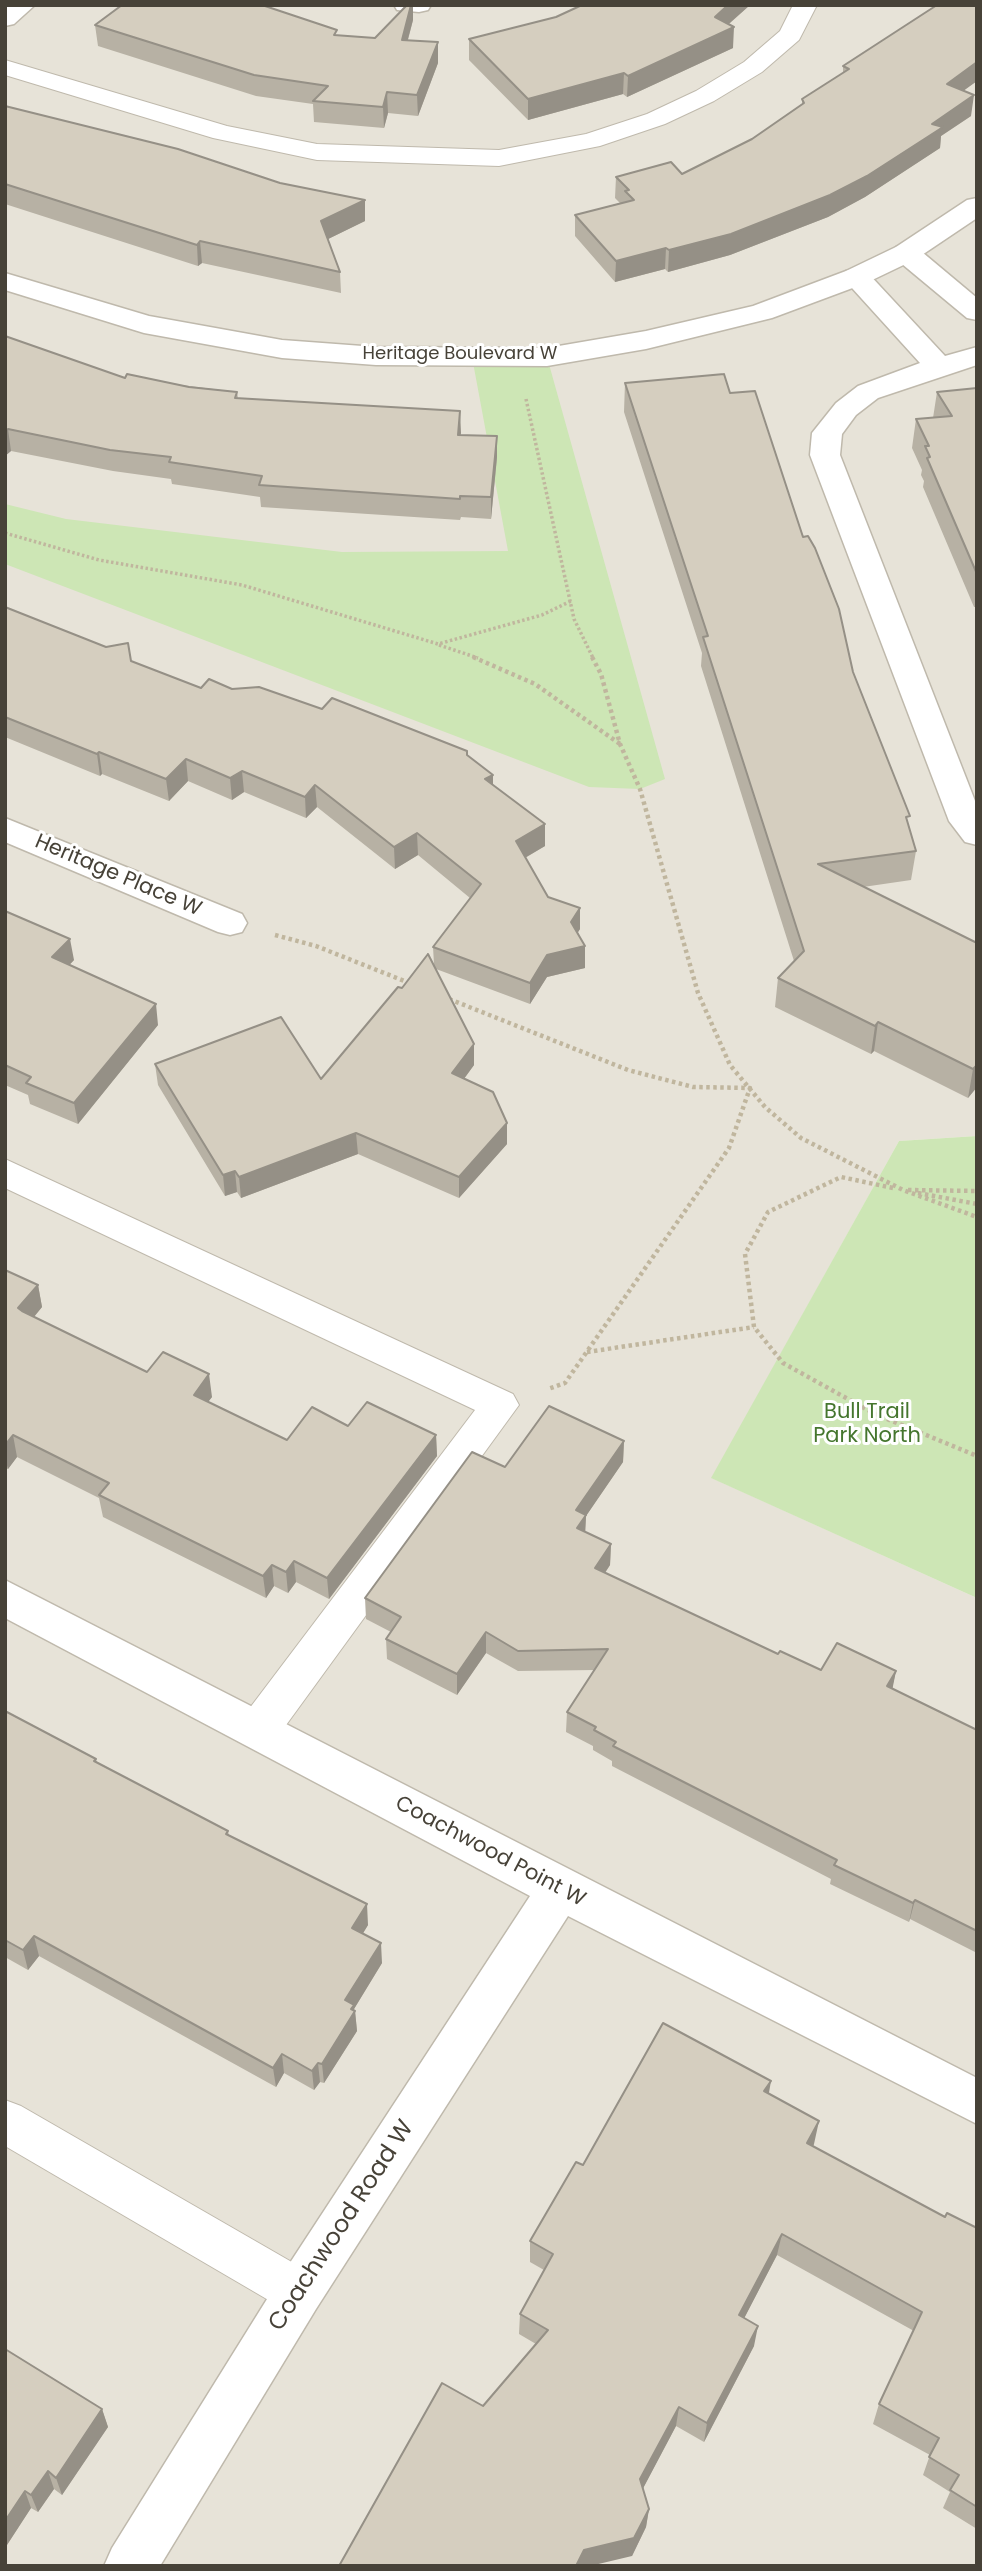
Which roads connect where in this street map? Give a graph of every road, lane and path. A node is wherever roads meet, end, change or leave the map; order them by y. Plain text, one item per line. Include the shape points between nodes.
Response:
1 (23, 5) edge
2 (406, 5) edge
3 (419, 5) edge
4 (805, 5) edge
5 (5, 19) edge
6 (5, 67) edge
7 (977, 206) edge
8 (906, 253) junction
9 (856, 277) junction
10 (5, 281) edge
11 (977, 312) edge
12 (977, 356) edge
13 (514, 358) junction
14 (939, 366) junction
15 (5, 533) edge
16 (571, 601) junction
17 (438, 645) junction
18 (621, 744) junction
19 (5, 829) edge
20 (977, 834) edge
21 (230, 923) joint
22 (420, 988) edge
23 (446, 998) edge
24 (750, 1088) junction
25 (5, 1172) edge
26 (903, 1190) junction
27 (977, 1191) edge
28 (977, 1204) edge
29 (977, 1217) edge
30 (754, 1327) junction
31 (587, 1352) junction
32 (500, 1405) junction
33 (977, 1456) edge
34 (5, 1598) edge
35 (258, 1730) junction
36 (560, 1889) junction
37 (977, 2102) edge
38 (5, 2121) edge
39 (299, 2292) junction
40 (130, 2566) edge

1 - 5 street
2 - 3 street
4 - 6 lane via 790,35 753,67 705,96 591,141 499,158 317,152 222,133
7 - 8 street, Heritage Boulevard W
8 - 9 street, Heritage Boulevard W
8 - 11 street
9 - 13 street, Heritage Boulevard W via 762,312 646,340
9 - 14 street
10 - 13 street, Heritage Boulevard W via 144,324 282,349
12 - 14 street
13 - 16 path
14 - 20 street via 861,397 827,433 825,455 967,821
15 - 17 path via 99,560 242,586
16 - 17 path via 542,615
16 - 18 path via 574,619 601,674
17 - 18 path via 535,684
18 - 24 path via 640,789 698,993 730,1065
19 - 21 street, Heritage Place W
21 - 22 path via 316,946
23 - 24 path via 628,1070 693,1087
24 - 26 path via 801,1138
24 - 31 path via 729,1148
25 - 32 lane
26 - 27 path
26 - 28 path
26 - 29 path
26 - 30 path via 841,1177 768,1212 744,1254
30 - 31 path
30 - 33 path via 783,1363 875,1414
31 - 32 path via 565,1383
32 - 35 lane
34 - 35 street, Coachwood Point W
35 - 36 street, Coachwood Point W
36 - 37 street, Coachwood Point W
36 - 39 street, Coachwood Road W
38 - 39 lane
39 - 40 street, Coachwood Road W

